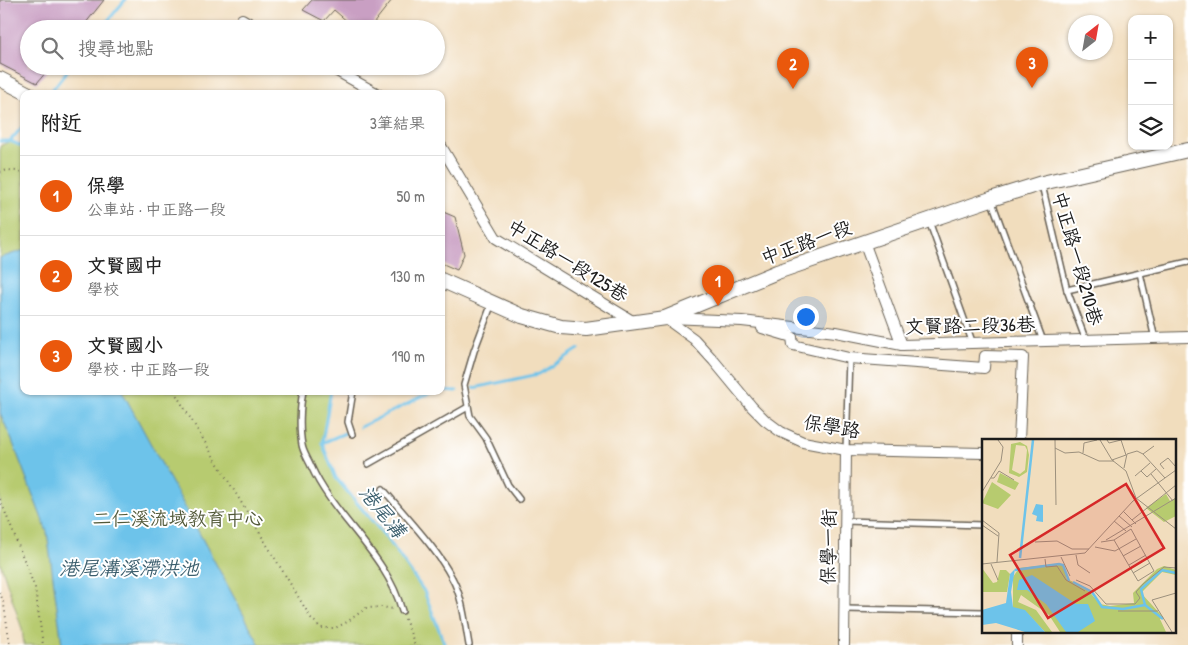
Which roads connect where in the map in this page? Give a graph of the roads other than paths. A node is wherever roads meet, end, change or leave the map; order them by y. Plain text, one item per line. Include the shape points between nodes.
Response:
1 (344, 75) edge
2 (0, 79) edge
3 (22, 90) edge
4 (371, 90) edge
5 (1188, 150) edge
6 (445, 153) edge
7 (1042, 184) junction
8 (990, 199) junction
9 (928, 220) junction
10 (864, 242) junction
11 (1188, 262) edge
12 (1140, 273) junction
13 (445, 282) edge
14 (1067, 290) junction
15 (492, 302) junction
16 (665, 318) junction
17 (742, 321) junction
18 (634, 322) junction
19 (1188, 338) edge
20 (1155, 339) junction
21 (1042, 341) junction
22 (1086, 341) junction
23 (973, 344) junction
24 (902, 345) junction
25 (849, 358) junction
26 (302, 395) edge
27 (352, 395) edge
28 (468, 407) junction
29 (352, 434) dead end
30 (1019, 439) edge
31 (846, 450) junction
32 (982, 452) edge
33 (368, 464) dead end
34 (383, 489) dead end
35 (519, 499) dead end
36 (845, 521) junction
37 (982, 525) edge
38 (845, 609) junction
39 (402, 611) road end
40 (982, 612) edge
41 (1017, 632) edge
42 (469, 645) edge
43 (844, 645) edge
44 (1016, 645) edge

1 - 4 street
2 - 3 main road
5 - 7 main road, 中正路一段
6 - 18 street, 中正路一段125巷 via 496,238
7 - 8 main road, 中正路一段
7 - 14 lane, 中正路一段210巷
8 - 9 main road, 中正路一段
8 - 21 lane
9 - 10 main road, 中正路一段
9 - 23 lane
10 - 16 main road, 中正路一段 via 777,272
10 - 24 street
11 - 12 lane
12 - 14 lane
12 - 20 lane
13 - 15 main road, 中正路一段
14 - 22 lane, 中正路一段210巷
15 - 18 main road, 中正路一段 via 522,316 561,327 586,329
15 - 28 lane via 464,385
16 - 17 street, 文賢路二段36巷
16 - 18 main road, 中正路一段
16 - 31 street, 保學路 via 694,339 752,406 781,432 803,442
17 - 24 street, 文賢路二段36巷 via 836,332
17 - 25 street via 792,337 793,345
19 - 20 street, 文賢路二段36巷
20 - 22 street, 文賢路二段36巷
21 - 22 street, 文賢路二段36巷
21 - 23 street, 文賢路二段36巷
23 - 24 street, 文賢路二段36巷
25 - 30 street via 984,368 985,356 1023,357
25 - 31 lane
26 - 39 lane via 302,445 318,482 382,568 398,596
27 - 29 lane via 348,422
28 - 33 lane
28 - 35 lane via 508,485
31 - 32 street, 保學路
31 - 36 street, 保學一街
34 - 42 lane via 453,579 461,600
36 - 37 lane
36 - 38 street, 保學一街
38 - 40 lane
38 - 43 street, 保學一街
41 - 44 street

